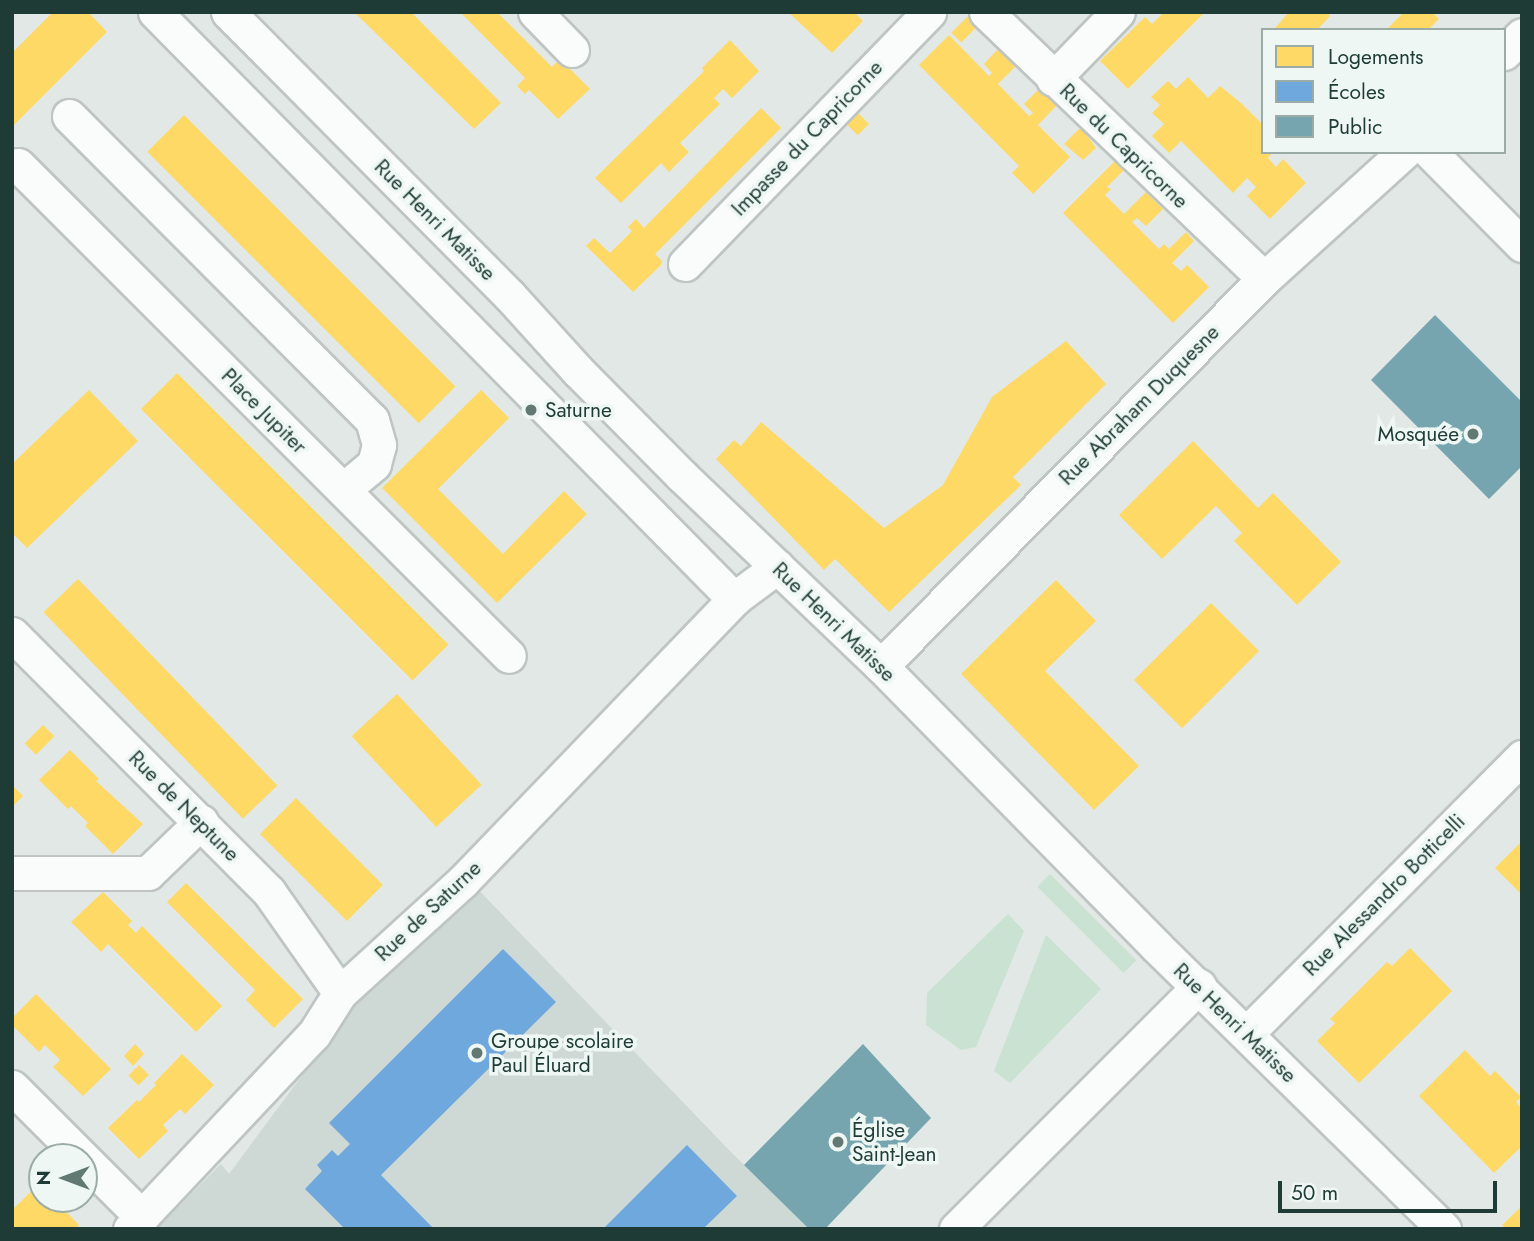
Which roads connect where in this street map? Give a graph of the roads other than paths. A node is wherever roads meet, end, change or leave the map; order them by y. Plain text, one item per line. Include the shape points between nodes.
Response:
1 (228, 12) edge
2 (535, 12) edge
3 (929, 12) edge
4 (986, 12) edge
5 (1118, 12) edge
6 (168, 17) edge
7 (1522, 35) edge
8 (572, 50) dead end
9 (1506, 51) edge
10 (1053, 79) junction
11 (69, 116) dead end
12 (1402, 154) edge
13 (1432, 154) edge
14 (18, 166) dead end
15 (1522, 245) edge
16 (685, 264) dead end
17 (1264, 279) junction
18 (343, 490) junction
19 (777, 567) junction
20 (733, 598) junction
21 (12, 634) edge
22 (509, 656) dead end
23 (881, 666) junction
24 (1522, 757) edge
25 (201, 822) junction
26 (12, 873) edge
27 (1199, 986) junction
28 (340, 993) junction
29 (1247, 1033) junction
30 (12, 1087) edge
31 (68, 1143) edge
32 (98, 1176) edge
33 (136, 1223) edge
34 (956, 1229) edge
35 (1444, 1229) edge

1 - 19 street, Rue Henri Matisse via 645,439
2 - 8 street
3 - 16 street, Impasse du Capricorne
4 - 10 street, Rue du Capricorne
5 - 10 street
6 - 20 street
7 - 9 street
10 - 17 street, Rue du Capricorne
11 - 18 street via 372,420 379,445 374,464
12 - 17 street, Rue Abraham Duquesne
13 - 15 street
14 - 18 street, Place Jupiter
17 - 23 street, Rue Abraham Duquesne
18 - 22 street, Place Jupiter
19 - 20 street, Rue de Saturne
19 - 23 street, Rue Henri Matisse
20 - 28 street, Rue de Saturne via 463,881
21 - 25 street, Rue de Neptune
23 - 27 street, Rue Henri Matisse
24 - 29 street, Rue Alessandro Botticelli
25 - 26 street via 148,873
25 - 28 street, Rue de Neptune via 269,892
27 - 29 street, Rue Henri Matisse
27 - 34 street
28 - 33 street, Rue de Saturne via 314,1034
29 - 35 street, Rue Henri Matisse
30 - 31 street
32 - 33 street

